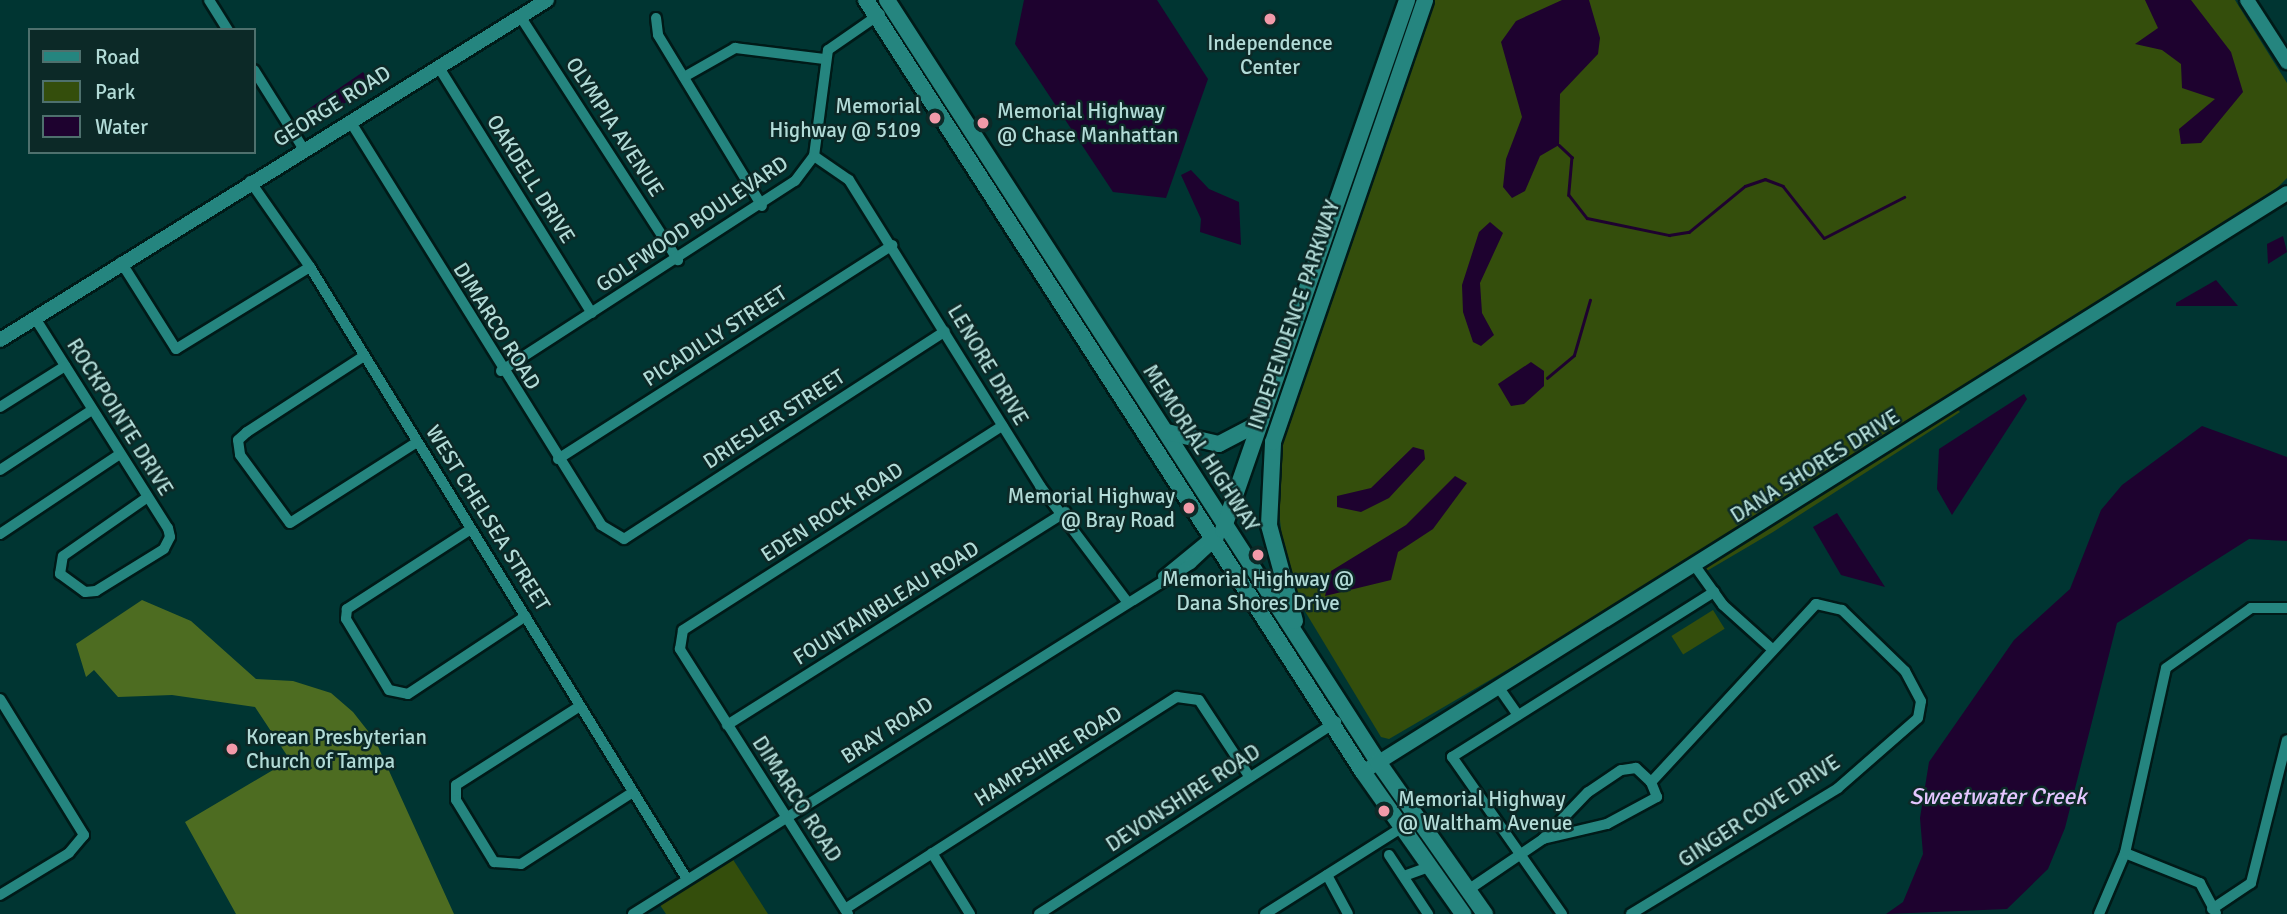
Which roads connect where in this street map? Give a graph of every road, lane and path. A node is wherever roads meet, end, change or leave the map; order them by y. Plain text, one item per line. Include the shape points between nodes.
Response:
1 (209, 0) edge
2 (547, 0) edge
3 (866, 0) edge
4 (1406, 0) edge
5 (1425, 0) edge
6 (2247, 0) edge
7 (889, 3) edge
8 (520, 16) junction
9 (877, 17) junction
10 (656, 18) dead end
11 (227, 28) edge
12 (825, 60) junction
13 (2287, 61) edge
14 (438, 66) junction
15 (256, 74) edge
16 (684, 77) junction
17 (350, 121) junction
18 (303, 148) junction
19 (814, 156) junction
20 (990, 159) junction
21 (975, 169) junction
22 (250, 181) junction
23 (2287, 193) edge
24 (762, 206) junction
25 (892, 245) junction
26 (678, 260) junction
27 (121, 262) junction
28 (310, 267) junction
29 (1068, 281) junction
30 (1053, 290) junction
31 (592, 313) junction
32 (35, 318) junction
33 (945, 331) junction
34 (0, 340) edge
35 (364, 356) junction
36 (65, 366) junction
37 (501, 371) junction
38 (1139, 390) junction
39 (1124, 400) junction
40 (0, 407) edge
41 (92, 410) junction
42 (1261, 422) junction
43 (1002, 425) junction
44 (1165, 430) junction
45 (417, 442) junction
46 (120, 454) junction
47 (558, 459) junction
48 (0, 470) edge
49 (148, 497) junction
50 (1065, 512) junction
51 (471, 529) junction
52 (0, 534) edge
53 (1220, 536) junction
54 (624, 539) joint
55 (1695, 566) junction
56 (1714, 592) junction
57 (1126, 600) junction
58 (2287, 608) edge
59 (526, 616) junction
60 (683, 630) joint
61 (1771, 648) junction
62 (1305, 649) junction
63 (1499, 688) junction
64 (0, 699) edge
65 (580, 706) junction
66 (1347, 714) junction
67 (1518, 715) junction
68 (1333, 724) junction
69 (727, 726) junction
70 (2287, 740) edge
71 (1378, 762) junction
72 (1363, 772) junction
73 (1249, 776) junction
74 (1651, 782) junction
75 (634, 792) junction
76 (785, 818) junction
77 (1416, 818) junction
78 (1401, 828) junction
79 (1542, 839) junction
80 (932, 853) junction
81 (1519, 853) junction
82 (2124, 853) junction
83 (1389, 855) dead end
84 (1424, 870) junction
85 (1327, 875) junction
86 (1404, 876) junction
87 (687, 879) junction
88 (1411, 887) junction
89 (1468, 890) junction
90 (0, 895) edge
91 (846, 911) edge
92 (2214, 911) edge
93 (633, 914) edge
94 (970, 914) edge
95 (1039, 914) edge
96 (1265, 914) edge
97 (1348, 914) edge
98 (1428, 914) edge
99 (1463, 914) edge
100 (1485, 914) edge
101 (1562, 914) edge
102 (1631, 914) edge
103 (2099, 914) edge

1 - 11 street
2 - 8 street, GEORGE ROAD
3 - 9 main road, MEMORIAL HIGHWAY
4 - 42 main road, INDEPENDENCE PARKWAY
5 - 62 main road, INDEPENDENCE PARKWAY via 1271,451 1272,543
6 - 13 street
7 - 9 street
7 - 20 main road, MEMORIAL HIGHWAY
8 - 14 street, GEORGE ROAD
8 - 26 street, OLYMPIA AVENUE
9 - 12 street via 833,44
9 - 21 main road, MEMORIAL HIGHWAY
10 - 16 street via 658,35
12 - 16 street via 735,48
12 - 19 street, GOLFWOOD BOULEVARD
14 - 17 street, GEORGE ROAD
14 - 31 street, OAKDELL DRIVE
15 - 18 street
16 - 24 street
17 - 18 street, GEORGE ROAD
17 - 37 street, DIMARCO ROAD
18 - 22 street, GEORGE ROAD
19 - 24 street, GOLFWOOD BOULEVARD via 801,176
19 - 25 street, LENORE DRIVE via 849,180
20 - 21 main road
20 - 29 main road, MEMORIAL HIGHWAY
21 - 30 main road, MEMORIAL HIGHWAY
22 - 27 street, GEORGE ROAD
22 - 28 street, WEST CHELSEA STREET
23 - 55 street, DANA SHORES DRIVE
24 - 26 street, GOLFWOOD BOULEVARD
25 - 33 street, LENORE DRIVE
25 - 47 street, PICADILLY STREET
26 - 31 street, GOLFWOOD BOULEVARD
27 - 28 street via 176,349
27 - 32 street, GEORGE ROAD
28 - 35 street, WEST CHELSEA STREET
29 - 30 main road
29 - 38 main road, MEMORIAL HIGHWAY
30 - 39 main road, MEMORIAL HIGHWAY
31 - 37 street, GOLFWOOD BOULEVARD
32 - 34 street, GEORGE ROAD
32 - 36 street, ROCKPOINTE DRIVE
33 - 43 street, LENORE DRIVE
33 - 54 street, DRIESLER STREET
35 - 45 street, WEST CHELSEA STREET
35 - 45 street via 247,432 238,440 240,455 290,523
36 - 40 street
36 - 41 street, ROCKPOINTE DRIVE
37 - 47 street, DIMARCO ROAD
38 - 39 main road
38 - 44 main road, MEMORIAL HIGHWAY
39 - 53 main road, MEMORIAL HIGHWAY
41 - 46 street, ROCKPOINTE DRIVE
41 - 48 street
42 - 44 main road via 1219,444 1188,442
42 - 53 main road, INDEPENDENCE PARKWAY
43 - 50 street, LENORE DRIVE
43 - 60 street, EDEN ROCK ROAD
44 - 53 main road, MEMORIAL HIGHWAY
45 - 51 street, WEST CHELSEA STREET
46 - 49 street, ROCKPOINTE DRIVE
46 - 52 street
47 - 54 street, DIMARCO ROAD via 601,525
49 - 49 street, ROCKPOINTE DRIVE via 63,556 60,574 85,592 96,591 164,550 170,537
50 - 57 street, LENORE DRIVE
50 - 69 street, FOUNTAINBLEAU ROAD
51 - 59 street, WEST CHELSEA STREET
51 - 59 street via 347,609 346,620 389,690 408,694
53 - 57 street, BRAY ROAD
53 - 62 main road, MEMORIAL HIGHWAY via 1244,554
53 - 68 main road, MEMORIAL HIGHWAY
55 - 56 street
55 - 63 street, DANA SHORES DRIVE
56 - 61 street
56 - 67 street
57 - 76 street, BRAY ROAD
58 - 82 street via 2251,608 2166,668
59 - 65 street, WEST CHELSEA STREET
60 - 69 street, DIMARCO ROAD via 680,649
61 - 74 street, GINGER COVE DRIVE
61 - 102 street, GINGER COVE DRIVE via 1809,607 1829,602 1905,671 1921,701 1918,718 1838,788
62 - 66 main road, MEMORIAL HIGHWAY
63 - 67 street
63 - 71 street, DANA SHORES DRIVE
64 - 90 street via 84,835 69,853
65 - 75 street, WEST CHELSEA STREET
65 - 75 street via 456,785 456,800 494,862 521,864
66 - 68 street, DEVONSHIRE ROAD
66 - 71 main road, MEMORIAL HIGHWAY
67 - 81 street via 1452,757
68 - 72 main road, MEMORIAL HIGHWAY
68 - 73 street, DEVONSHIRE ROAD
69 - 76 street, DIMARCO ROAD
70 - 92 street via 2251,883
71 - 72 street, DANA SHORES DRIVE
71 - 77 main road, MEMORIAL HIGHWAY
72 - 78 main road, MEMORIAL HIGHWAY
73 - 80 street, HAMPSHIRE ROAD via 1199,700 1177,697
73 - 95 street, DEVONSHIRE ROAD
74 - 79 street, GINGER COVE DRIVE via 1657,797 1619,819
74 - 79 street, GINGER COVE DRIVE via 1642,770 1620,770 1588,792
75 - 87 street, WEST CHELSEA STREET
76 - 87 street, BRAY ROAD
76 - 91 street, DIMARCO ROAD
77 - 78 main road
77 - 89 main road, MEMORIAL HIGHWAY
78 - 84 main road, MEMORIAL HIGHWAY
78 - 85 street
79 - 81 street, GINGER COVE DRIVE
80 - 91 street, HAMPSHIRE ROAD
80 - 94 street
81 - 89 street, GINGER COVE DRIVE
81 - 101 street
82 - 92 street via 2190,876
82 - 103 street
83 - 86 street
84 - 86 street
84 - 88 street
84 - 99 main road, MEMORIAL HIGHWAY
85 - 96 street
85 - 97 street
86 - 88 street
87 - 93 street, BRAY ROAD
88 - 98 street
89 - 100 main road, MEMORIAL HIGHWAY

